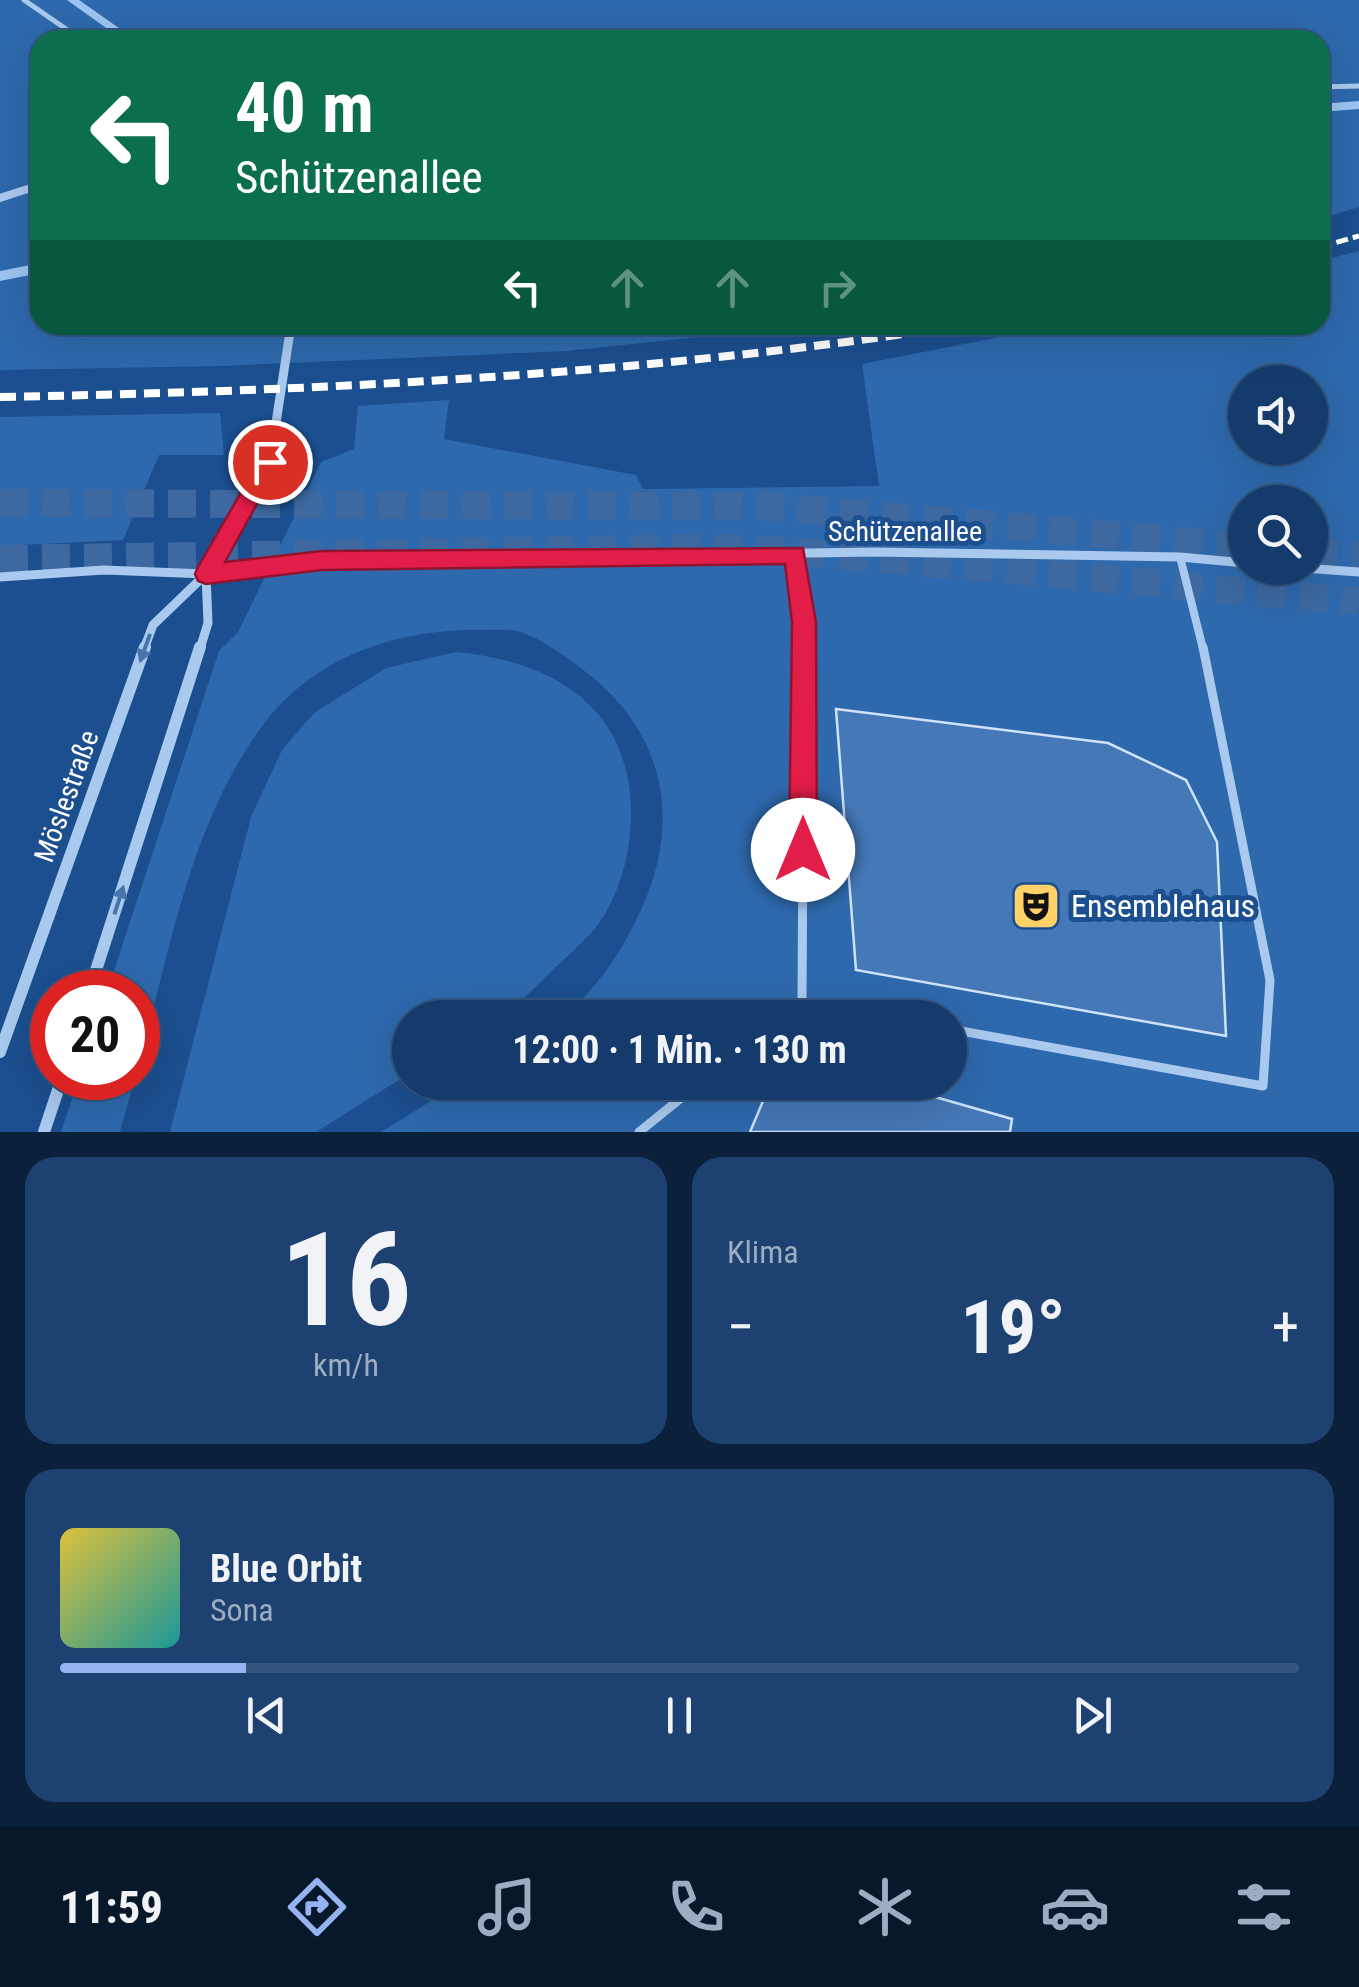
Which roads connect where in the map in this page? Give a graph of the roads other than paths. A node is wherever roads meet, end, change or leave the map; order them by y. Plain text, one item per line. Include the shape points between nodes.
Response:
1 (24, 0) edge
2 (68, 30) edge
3 (1359, 86) edge
4 (1330, 87) edge
5 (30, 188) edge
6 (0, 198) edge
7 (290, 335) edge
8 (795, 554) junction
9 (1180, 558) junction
10 (1228, 562) edge
11 (1328, 570) edge
12 (1359, 572) edge
13 (206, 574) junction
14 (0, 576) edge
15 (96, 970) edge
16 (802, 1000) edge
17 (967, 1032) edge
18 (0, 1052) edge
19 (55, 1100) edge
20 (678, 1100) edge
21 (44, 1132) edge
22 (638, 1132) edge

1 - 2 lane
3 - 4 lane
5 - 6 street
7 - 13 street, Möslestraße via 270,462
8 - 9 street, Schützenallee
8 - 13 street, Schützenallee via 322,561
8 - 16 lane via 804,622
9 - 10 street, Schützenallee
9 - 17 lane via 1270,980 1263,1086
11 - 12 street
13 - 14 street, Schützenallee
15 -> 13 street via 208,623
13 -> 18 street, Möslestraße via 154,624
19 - 21 street
20 - 22 lane

